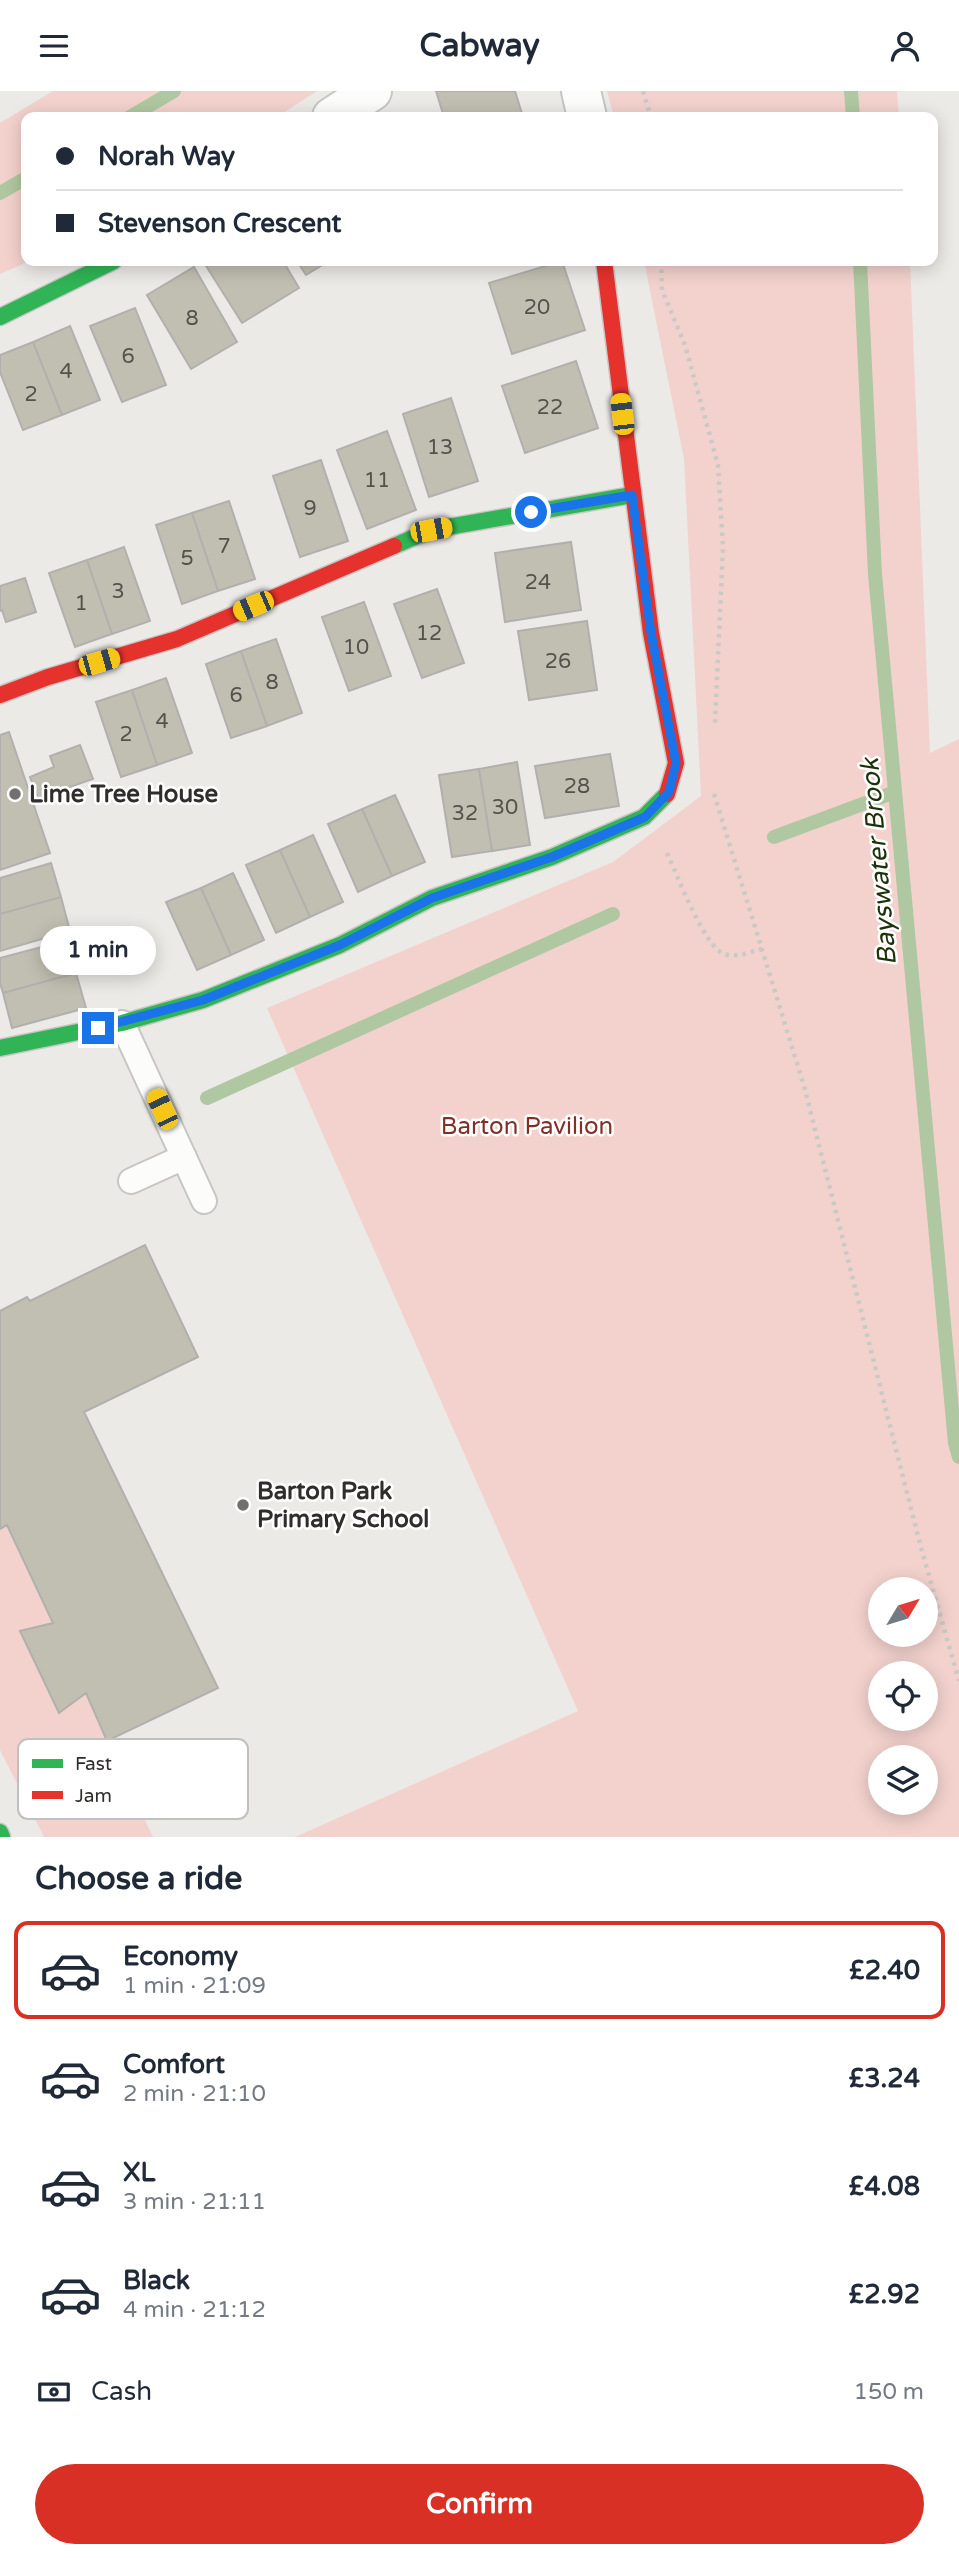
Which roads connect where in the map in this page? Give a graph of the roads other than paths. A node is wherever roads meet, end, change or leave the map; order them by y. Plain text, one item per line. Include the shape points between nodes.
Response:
1 (372, 91) edge
2 (582, 91) edge
3 (340, 112) edge
4 (586, 112) edge
5 (104, 266) edge
6 (605, 266) edge
7 (0, 317) edge
8 (632, 495) junction
9 (0, 695) edge
10 (122, 1023) junction
11 (0, 1048) edge
12 (184, 1157) junction
13 (131, 1181) dead end
14 (204, 1201) dead end

1 - 3 street
2 - 4 street
5 - 7 street
6 - 8 street
8 - 9 street via 431,530 177,639
8 - 10 street via 651,633 676,763 669,792 645,817 552,857 432,898 340,945 203,1000
10 - 11 street
10 - 12 lane
12 - 13 lane
12 - 14 lane

